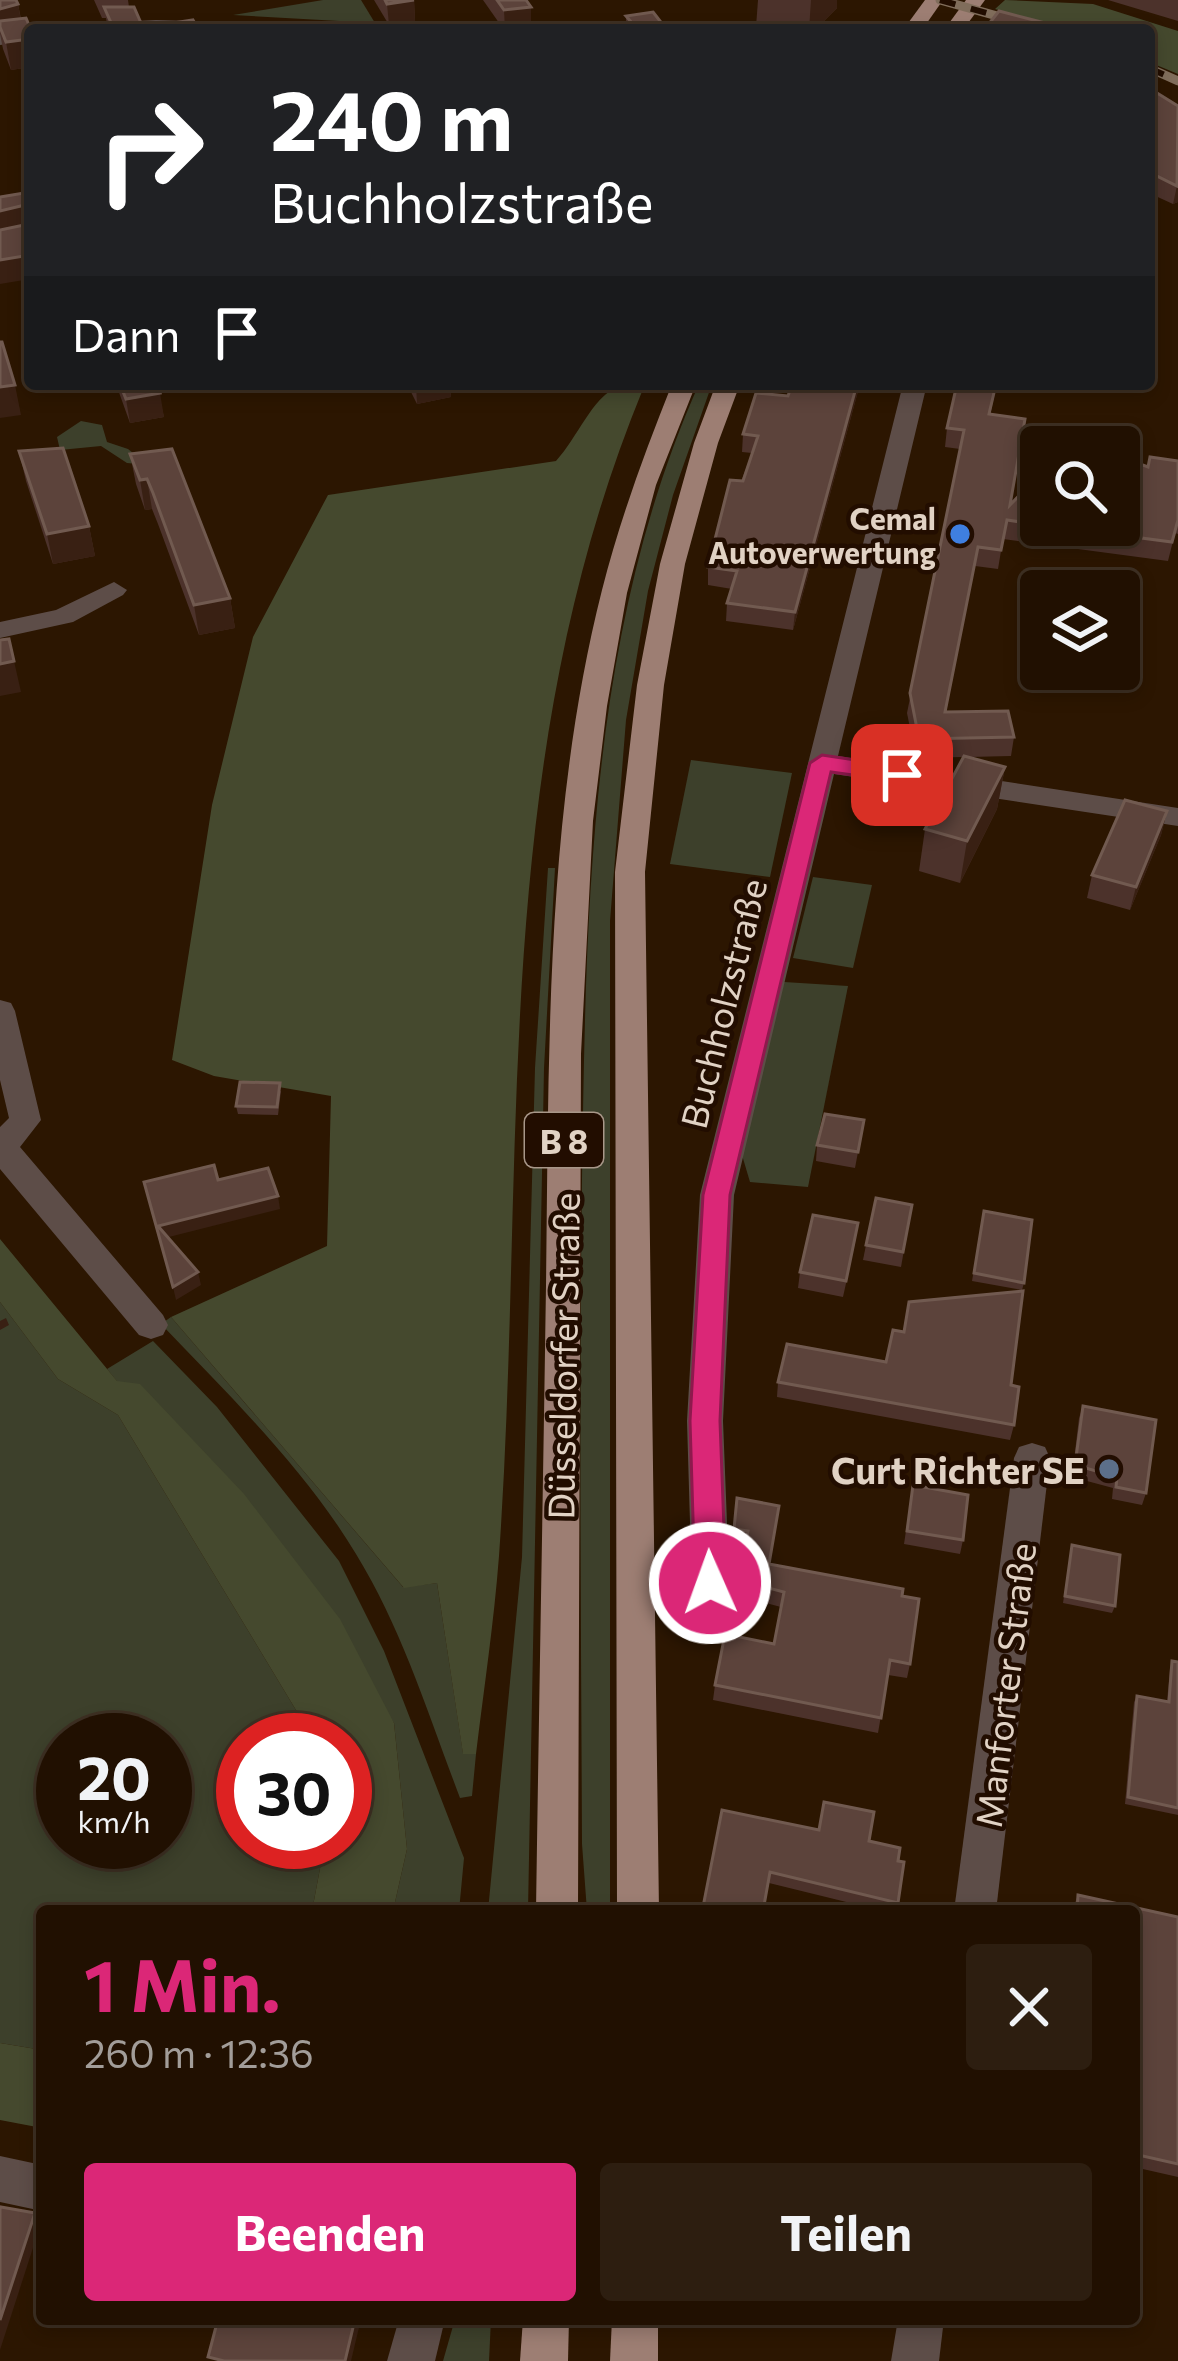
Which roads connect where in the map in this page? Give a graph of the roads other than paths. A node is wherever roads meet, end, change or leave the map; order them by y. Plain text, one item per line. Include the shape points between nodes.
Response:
1 (976, 0) edge
2 (958, 24) edge
3 (682, 390) edge
4 (726, 390) edge
5 (914, 390) edge
6 (114, 590) dead end
7 (0, 630) edge
8 (822, 763) junction
9 (1178, 817) edge
10 (0, 1011) edge
11 (0, 1144) edge
12 (152, 1324) dead end
13 (1032, 1458) dead end
14 (712, 1624) dead end
15 (557, 1905) edge
16 (638, 1905) edge
17 (976, 1905) edge
18 (0, 2180) edge
19 (36, 2187) edge
20 (420, 2325) edge
21 (546, 2325) edge
22 (634, 2325) edge
23 (920, 2325) edge
24 (411, 2361) edge
25 (544, 2361) edge
26 (634, 2361) edge
27 (915, 2361) edge

1 - 2 main road
3 - 15 main road, Düsseldorfer Straße / B 8 via 618,576 576,869 565,1069
4 - 16 main road, Düsseldorfer Straße / B 8 via 665,581 630,872
5 - 8 street, Buchholzstraße
6 - 7 street via 64,616
8 - 9 street
8 - 14 street, Buchholzstraße via 717,1195 705,1421
10 - 11 street via 25,1120
11 - 12 street
13 - 17 street, Manforter Straße
18 - 19 street
20 - 24 street
21 - 25 main road
22 - 26 main road
23 - 27 street

